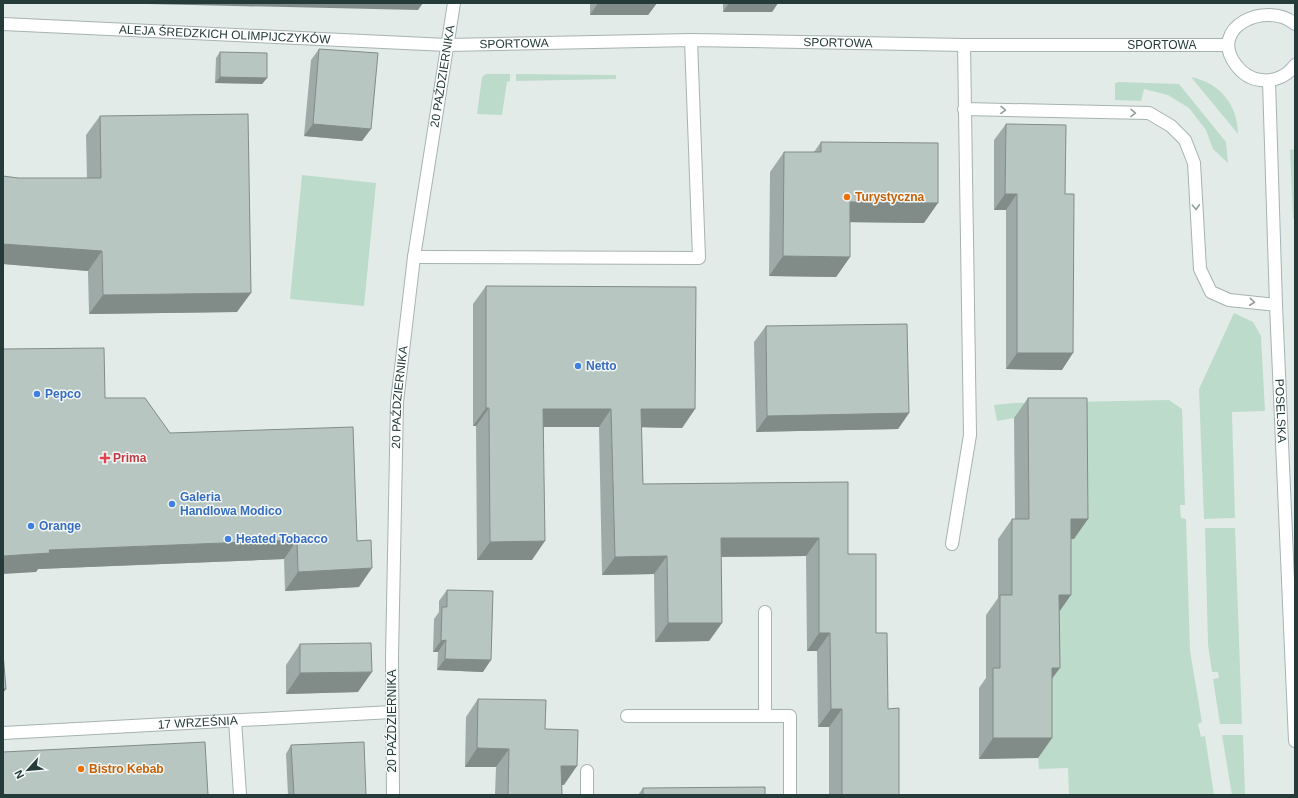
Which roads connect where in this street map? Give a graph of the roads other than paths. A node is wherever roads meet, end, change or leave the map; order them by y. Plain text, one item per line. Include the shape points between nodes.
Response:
1 (454, 3) edge
2 (1260, 5) edge
3 (3, 24) edge
4 (1295, 24) edge
5 (691, 40) junction
6 (447, 45) junction
7 (964, 45) junction
8 (1228, 45) junction
9 (1295, 65) edge
10 (1269, 81) junction
11 (964, 109) junction
12 (414, 257) junction
13 (1276, 304) junction
14 (952, 544) dead end
15 (765, 612) dead end
16 (392, 712) junction
17 (626, 716) dead end
18 (766, 716) junction
19 (235, 720) junction
20 (3, 733) edge
21 (1295, 741) edge
22 (587, 771) dead end
23 (240, 795) edge
24 (393, 795) edge
25 (587, 795) edge
26 (790, 795) edge

1 - 6 street, 20 PAŹDZIERNIKA
2 - 4 street via 1276,9 1290,17
2 - 8 street via 1237,20 1230,32
3 - 6 street, ALEJA ŚREDZKICH OLIMPIJCZYKÓW
5 - 6 street, SPORTOWA
5 - 7 street, SPORTOWA
5 - 12 street via 699,258
6 - 12 street, 20 PAŹDZIERNIKA
7 - 8 street, SPORTOWA
7 - 11 street
8 - 10 street via 1232,60 1241,72 1254,79
9 - 10 street via 1281,78
10 - 13 street, POSELSKA
11 -> 13 street via 1149,113 1172,126 1185,140 1194,163 1200,269 1211,292 1228,300
11 - 14 street via 970,435
12 - 16 street, 20 PAŹDZIERNIKA via 397,402
13 - 21 street, POSELSKA
15 - 18 street
16 - 19 street, 17 WRZEŚNIA
16 - 24 street, 20 PAŹDZIERNIKA
17 - 18 street
18 - 26 street via 790,716
19 - 20 street, 17 WRZEŚNIA
19 - 23 street
22 - 25 street

